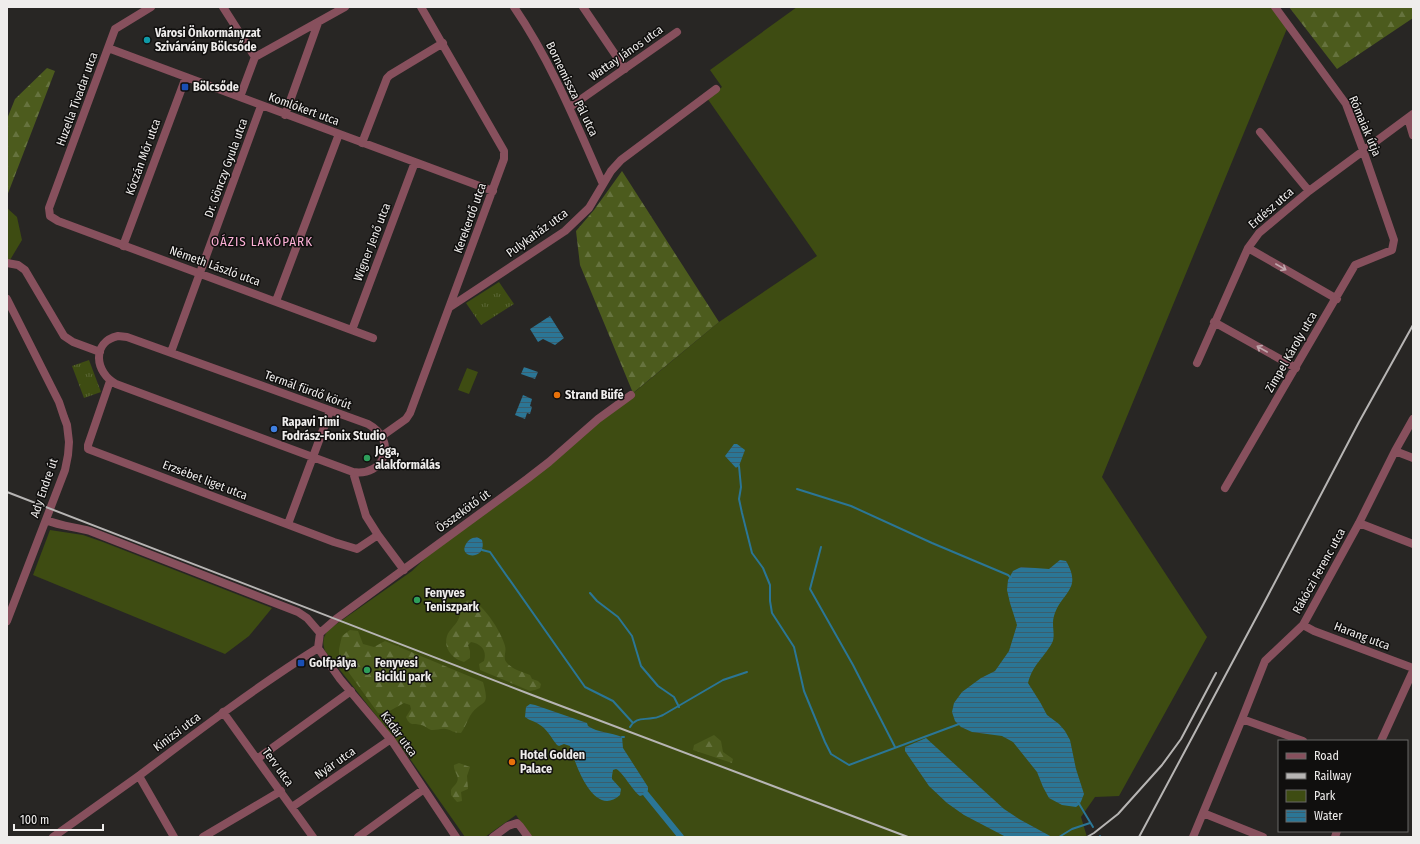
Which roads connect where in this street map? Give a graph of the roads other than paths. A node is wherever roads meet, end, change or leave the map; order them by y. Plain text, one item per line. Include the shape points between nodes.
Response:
1 (151, 7) edge
2 (223, 7) edge
3 (345, 7) edge
4 (421, 7) edge
5 (514, 7) edge
6 (583, 7) edge
7 (1275, 7) edge
8 (318, 23) junction
9 (677, 32) dead end
10 (443, 43) junction
11 (108, 48) junction
12 (255, 57) junction
13 (626, 69) junction
14 (186, 77) junction
15 (716, 89) dead end
16 (240, 97) junction
17 (261, 106) junction
18 (570, 107) junction
19 (285, 114) junction
20 (1410, 116) edge
21 (1260, 132) dead end
22 (339, 134) junction
23 (1413, 135) edge
24 (362, 143) junction
25 (1363, 150) junction
26 (415, 162) junction
27 (603, 184) junction
28 (493, 190) junction
29 (1309, 191) junction
30 (50, 216) joint
31 (123, 246) junction
32 (1393, 246) joint
33 (1248, 248) junction
34 (7, 263) edge
35 (200, 274) junction
36 (7, 299) edge
37 (1336, 299) junction
38 (276, 302) junction
39 (450, 307) junction
40 (1214, 322) junction
41 (352, 330) junction
42 (373, 338) dead end
43 (100, 352) junction
44 (171, 352) junction
45 (1197, 363) dead end
46 (1296, 368) junction
47 (110, 381) junction
48 (631, 396) dead end
49 (330, 411) junction
50 (1413, 419) edge
51 (382, 436) junction
52 (1395, 451) junction
53 (313, 457) junction
54 (1413, 458) edge
55 (352, 472) junction
56 (1225, 488) dead end
57 (46, 520) junction
58 (1360, 523) junction
59 (288, 524) junction
60 (378, 535) junction
61 (1413, 544) edge
62 (404, 570) junction
63 (7, 621) edge
64 (1302, 625) junction
65 (320, 633) junction
66 (318, 648) junction
67 (1413, 670) edge
68 (351, 691) junction
69 (223, 712) junction
70 (1242, 719) junction
71 (391, 739) junction
72 (1300, 740) edge
73 (1381, 740) edge
74 (257, 759) junction
75 (139, 776) junction
76 (424, 789) junction
77 (281, 791) junction
78 (292, 808) junction
79 (1203, 813) junction
80 (54, 837) edge
81 (174, 837) edge
82 (203, 837) edge
83 (313, 837) edge
84 (358, 837) edge
85 (456, 837) edge
86 (493, 837) edge
87 (528, 837) edge
88 (1193, 837) edge
89 (1263, 837) edge

1 - 11 street, Huzella Tivadar utca via 115,29
2 - 12 street
3 - 8 street
4 - 10 street, Kerekerdő utca
5 - 18 street, Bornemissza Pál utca
6 - 13 street
7 - 25 street, Rómaiak útja via 1346,104
8 - 12 street
8 - 19 street
9 - 13 street, Wattay János utca
10 - 24 street via 387,78
10 - 28 street, Kerekerdő utca via 504,151 502,168
11 - 14 street, Komlókert utca
11 - 30 street, Huzella Tivadar utca via 49,208
12 - 16 street
13 - 18 street, Wattay János utca
14 - 16 street, Komlókert utca
14 - 31 street, Kóczán Mór utca
15 - 27 street, Pulykaház utca via 621,160
16 - 17 street, Komlókert utca
17 - 19 street, Komlókert utca
17 - 35 street, Dr. Gönczy Gyula utca
18 - 27 street, Bornemissza Pál utca
19 - 22 street, Komlókert utca
20 - 23 street
20 - 25 street, Erdész utca
21 - 29 street
22 - 24 street, Komlókert utca
22 - 38 street
24 - 26 street, Komlókert utca
25 - 29 street, Erdész utca
25 - 32 street, Rómaiak útja via 1394,240
26 - 28 street, Komlókert utca
26 - 41 street, Wigner Jenő utca
27 - 39 street, Pulykaház utca via 589,208 564,231
28 - 39 street, Kerekerdő utca
29 - 33 street, Erdész utca via 1259,233
30 - 31 street, Németh László utca via 58,222
31 - 35 street, Németh László utca
32 - 37 street, Zimpel Károly utca via 1392,250 1356,265
33 -> 37 street
33 - 40 street, Erdész utca
34 - 43 street via 18,265 25,270 64,336
35 - 38 street, Németh László utca
35 - 44 street, Dr. Gönczy Gyula utca
36 - 57 street, Ady Endre út via 59,402 67,425 68,455 65,470
37 - 46 street, Zimpel Károly utca
38 - 41 street, Németh László utca
39 - 51 street, Kerekerdő utca via 410,413 406,419
40 - 45 street, Erdész utca
46 -> 40 street
41 - 42 street, Németh László utca
43 - 44 street, Termál fürdő körút via 108,341 122,336
43 - 47 street via 101,368
44 - 49 street, Termál fürdő körút
46 - 56 street, Zimpel Károly utca
47 - 53 street
47 - 59 street, Erzsébet liget utca via 88,449
48 - 62 street, Összekötő út via 598,419 534,474
49 - 51 street, Termál fürdő körút via 368,424
49 - 53 street
50 - 52 street, Rákóczi Ferenc utca
51 - 55 street via 386,446 381,462 369,472
52 - 54 street
52 - 58 street, Rákóczi Ferenc utca
53 - 55 street
53 - 59 street
55 - 60 street via 366,516
57 - 63 street, Ady Endre út
57 - 65 street via 90,531 298,612
58 - 61 street
58 - 64 street, Rákóczi Ferenc utca
59 - 60 street, Erzsébet liget utca via 357,549
60 - 62 street
62 - 65 street, Összekötő út
64 - 67 street, Harang utca
64 - 70 street, Rákóczi Ferenc utca via 1265,661
65 - 66 street
66 - 68 street, Kádár utca
66 - 69 street, Kinizsi utca
67 - 73 street
68 - 71 street, Kádár utca
68 - 74 street
69 - 74 street, Terv utca
69 - 75 street, Kinizsi utca
70 - 72 street
70 - 79 street, Rákóczi Ferenc utca
71 - 76 street, Kádár utca
71 - 78 street, Nyár utca
74 - 77 street, Terv utca
75 - 80 street, Kinizsi utca
75 - 81 street
76 - 84 street
76 - 85 street, Kádár utca
77 - 78 street, Terv utca
77 - 82 street
78 - 83 street, Terv utca
79 - 88 street, Rákóczi Ferenc utca
79 - 89 street
86 - 87 street via 516,823

